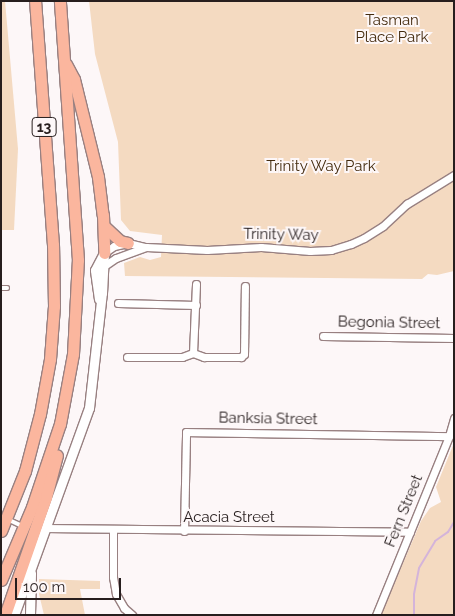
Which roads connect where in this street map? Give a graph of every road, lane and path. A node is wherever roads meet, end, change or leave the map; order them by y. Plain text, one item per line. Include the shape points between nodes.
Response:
1 (35, 1) edge
2 (60, 1) edge
3 (64, 61) junction
4 (454, 175) edge
5 (104, 226) junction
6 (128, 244) junction
7 (146, 247) junction
8 (104, 253) junction
9 (104, 266) junction
10 (196, 284) dead end
11 (245, 286) dead end
12 (1, 288) edge
13 (7, 288) dead end
14 (100, 303) junction
15 (118, 303) dead end
16 (196, 304) junction
17 (323, 336) dead end
18 (454, 338) edge
19 (193, 353) junction
20 (127, 357) dead end
21 (454, 418) edge
22 (60, 424) junction
23 (450, 436) junction
24 (4, 515) edge
25 (24, 526) junction
26 (47, 528) junction
27 (113, 530) junction
28 (1, 531) edge
29 (184, 531) junction
30 (410, 532) junction
31 (31, 571) junction
32 (1, 580) edge
33 (31, 612) edge
34 (11, 614) edge
35 (377, 614) edge
36 (132, 615) edge

1 - 24 highway, 13 via 54,252 54,306 46,386 34,442 16,496
2 - 3 highway, 13
3 - 5 highway via 74,79 97,171
3 - 22 highway, 13 via 77,251 76,322
4 - 7 street, Trinity Way via 427,190 364,238 330,250
5 - 6 highway
5 - 8 highway
6 - 7 street, Trinity Way
6 - 8 street, Trinity Way via 114,246
7 - 9 street, Trinity Way
8 - 9 street
8 - 14 street via 96,264 94,275
9 - 14 street
10 - 16 street
11 - 19 street via 244,354 241,358 204,357
12 - 13 lane
14 - 26 street via 89,408
15 - 16 street
16 - 19 street
17 - 18 street, Begonia Street
19 - 20 street
21 - 23 street, Fern Street
22 - 25 highway, 13
22 - 34 highway via 60,439 46,497
23 - 29 street, Banksia Street via 186,432
23 - 30 street, Fern Street
24 - 25 lane
24 - 28 highway, 13
25 - 32 highway, 13
26 - 27 street, Acacia Street
26 - 31 street
27 - 29 street, Acacia Street
27 - 36 street via 112,577 116,594
29 - 30 street, Acacia Street
30 - 35 street, Fern Street
31 - 33 street
31 - 34 street
33 - 34 street via 25,608

